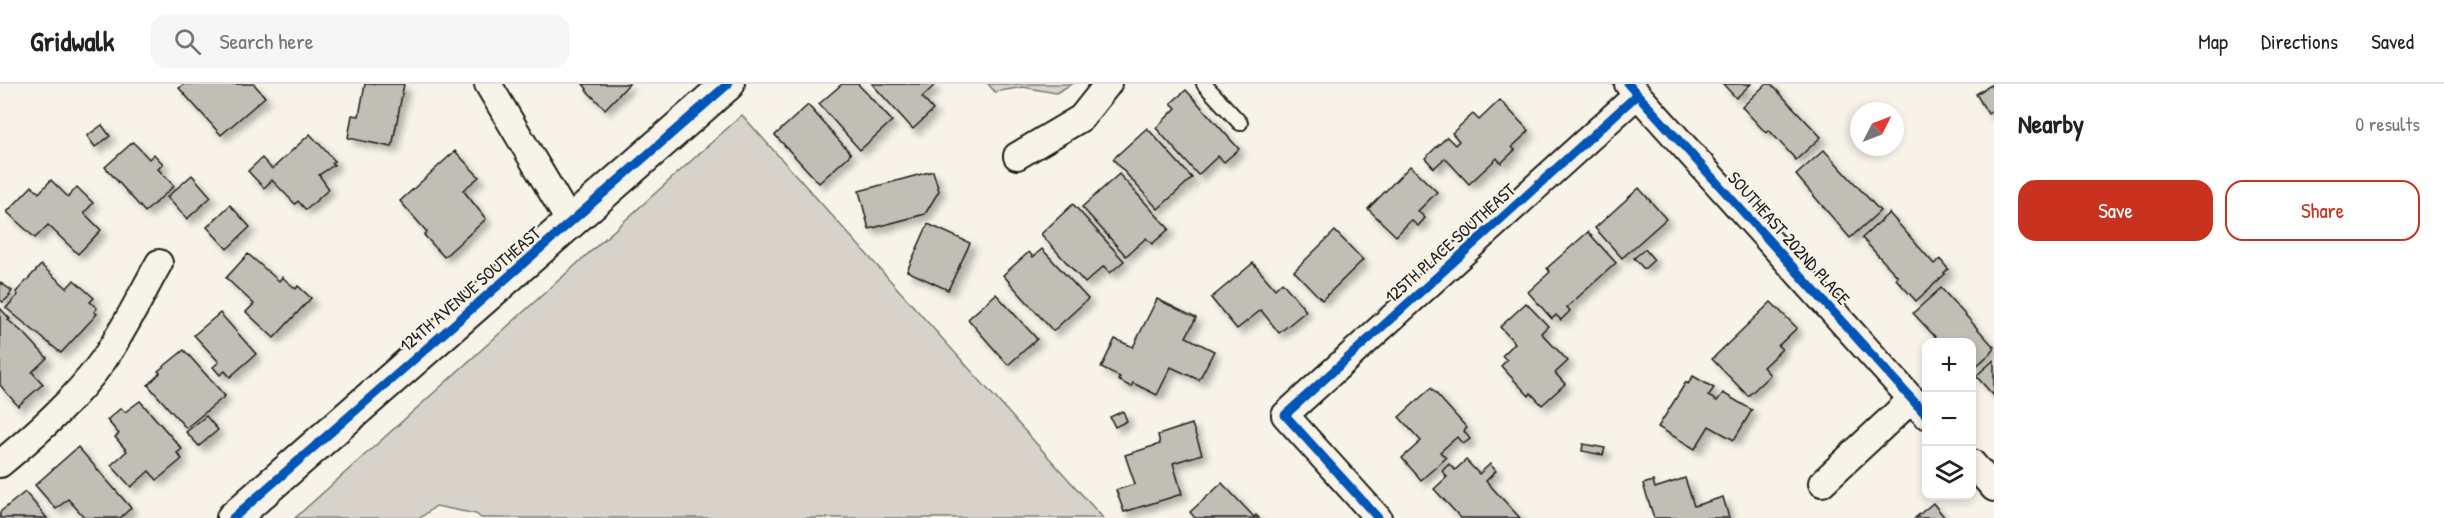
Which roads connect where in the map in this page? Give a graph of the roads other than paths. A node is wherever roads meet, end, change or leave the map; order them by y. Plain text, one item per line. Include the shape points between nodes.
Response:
1 (488, 84) edge
2 (728, 84) edge
3 (1108, 84) edge
4 (1204, 84) edge
5 (1632, 89) edge
6 (1240, 123) dead end
7 (1017, 156) dead end
8 (571, 224) junction
9 (159, 262) dead end
10 (1919, 407) edge
11 (0, 464) edge
12 (1976, 468) edge
13 (1822, 483) dead end
14 (1994, 488) edge
15 (233, 518) edge
16 (1378, 518) edge

1 - 8 street
2 - 8 street, 124TH AVENUE SOUTHEAST
3 - 7 street via 1081,118
4 - 6 lane
5 - 10 street, SOUTHEAST 202ND PLACE
5 - 16 street, 125TH PLACE SOUTHEAST via 1285,415
8 - 15 street, 124TH AVENUE SOUTHEAST
9 - 11 street via 90,377
10 - 13 street
12 - 14 street

